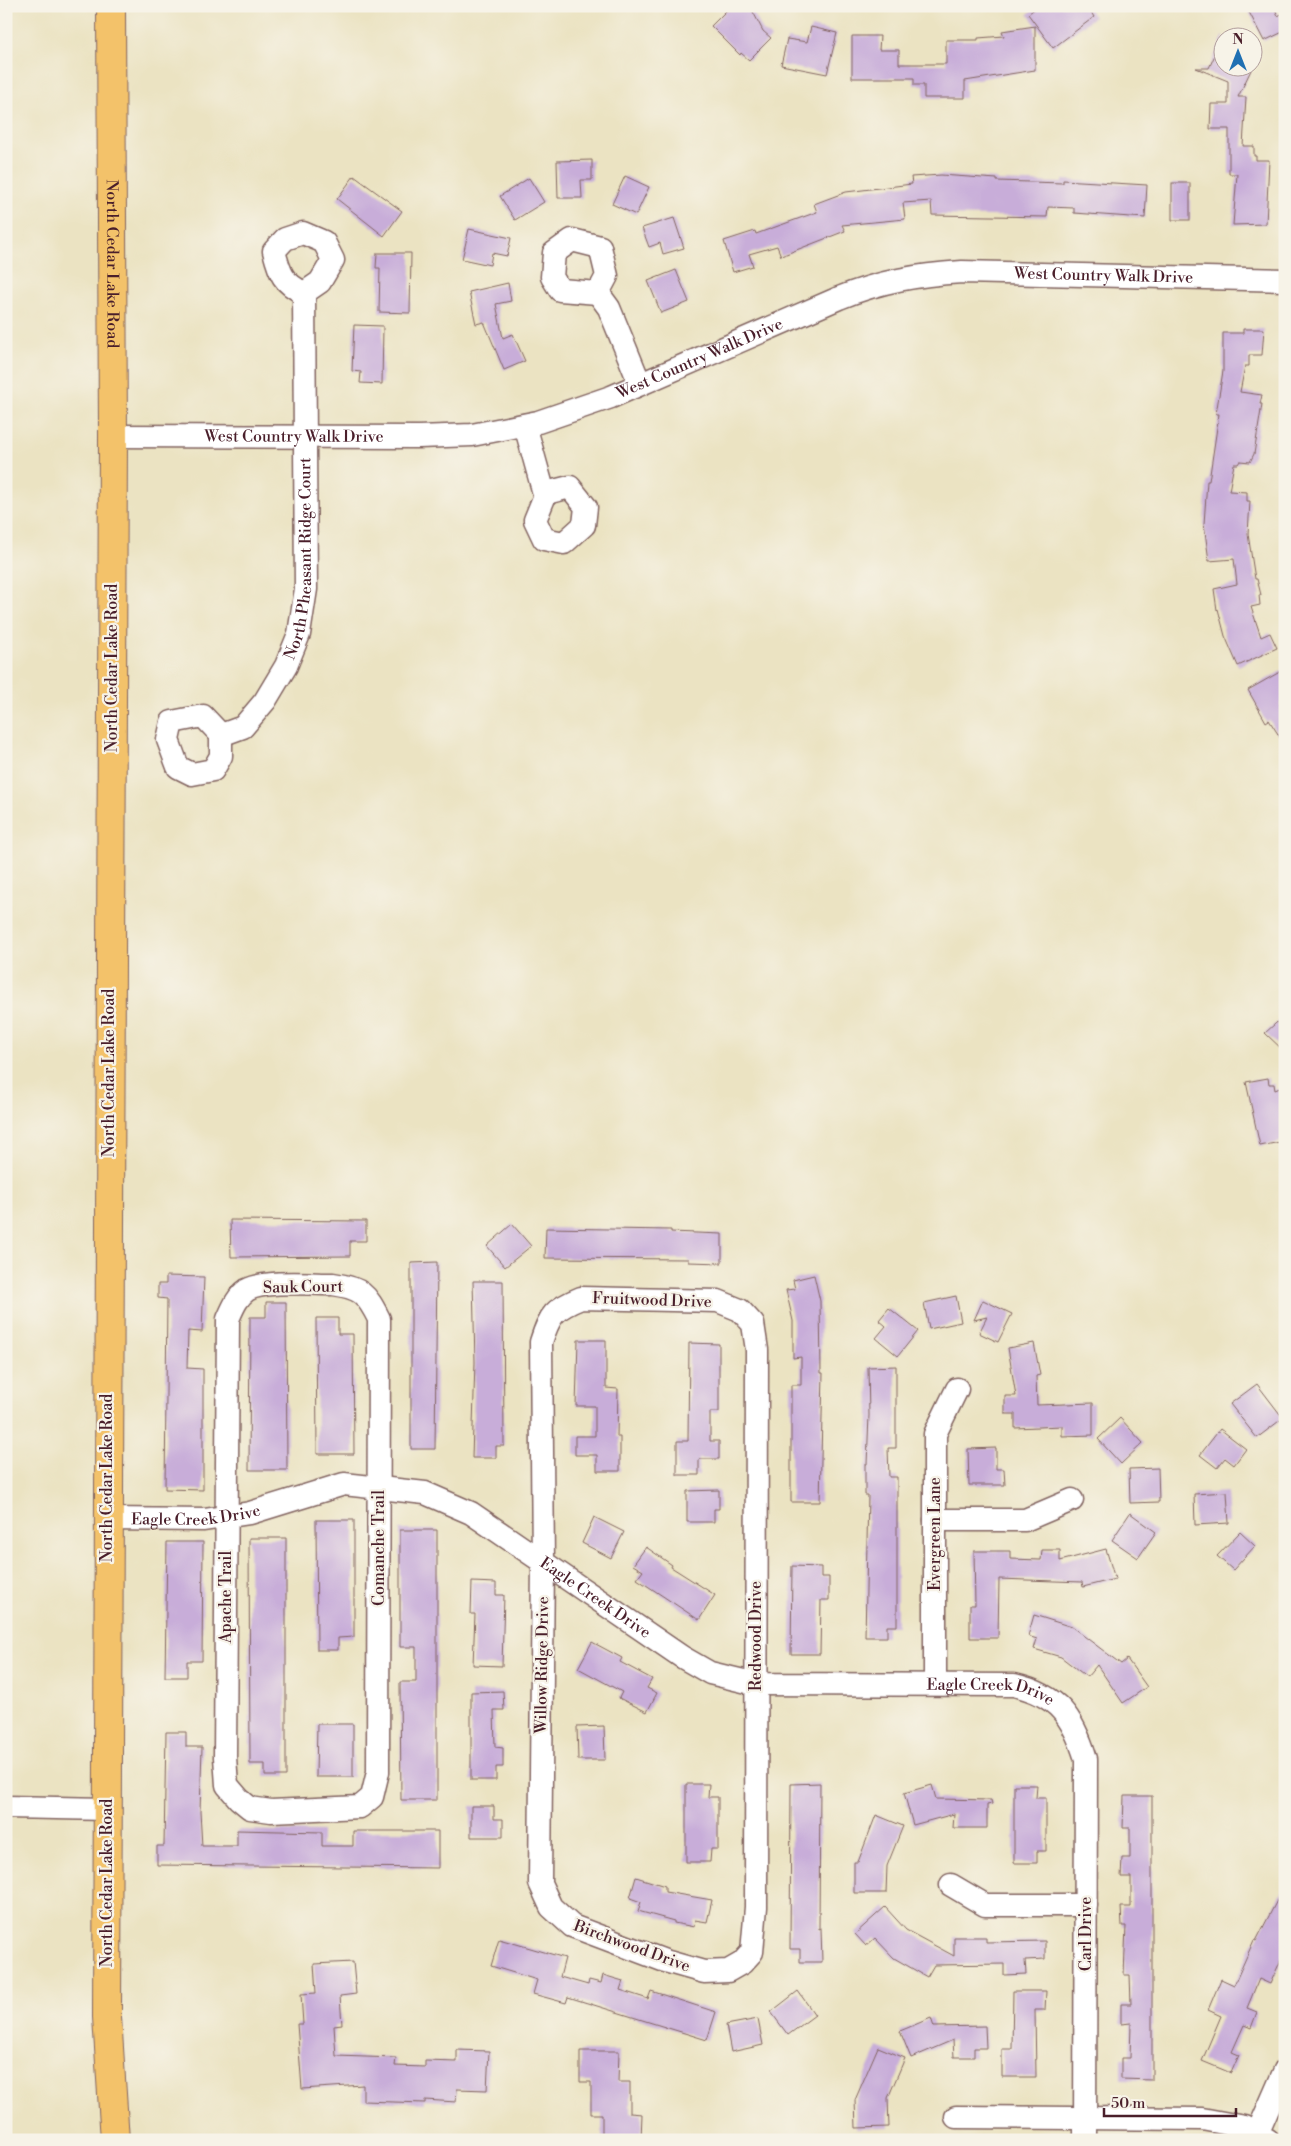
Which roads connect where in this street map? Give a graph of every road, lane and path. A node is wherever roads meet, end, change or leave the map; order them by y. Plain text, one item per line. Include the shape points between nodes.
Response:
1 (111, 6) edge
2 (1285, 280) edge
3 (304, 293) dead end
4 (598, 293) dead end
5 (640, 384) junction
6 (525, 425) junction
7 (113, 436) junction
8 (306, 437) junction
9 (546, 494) dead end
10 (221, 736) dead end
11 (370, 1300) joint
12 (236, 1302) joint
13 (564, 1305) joint
14 (740, 1310) joint
15 (957, 1389) dead end
16 (379, 1486) junction
17 (1072, 1500) dead end
18 (227, 1517) junction
19 (107, 1519) junction
20 (935, 1520) junction
21 (543, 1562) junction
22 (756, 1684) junction
23 (934, 1684) junction
24 (1077, 1730) joint
25 (239, 1799) joint
26 (6, 1807) edge
27 (107, 1808) junction
28 (540, 1883) joint
29 (951, 1885) dead end
30 (1086, 1905) junction
31 (742, 1963) joint
32 (1285, 2070) edge
33 (1085, 2116) junction
34 (956, 2117) dead end
35 (1262, 2137) edge
36 (115, 2140) edge
37 (1084, 2140) edge

1 - 7 main road, North Cedar Lake Road
2 - 5 street, West Country Walk Drive via 962,272 917,275 874,284
3 - 8 street, North Pheasant Ridge Court
4 - 5 street via 609,308
5 - 6 street, West Country Walk Drive via 611,397
6 - 8 street, West Country Walk Drive via 472,435
6 - 9 street
7 - 8 street, West Country Walk Drive
7 - 19 main road, North Cedar Lake Road
8 - 10 street, North Pheasant Ridge Court via 306,589 299,634 286,666 265,701 243,727
11 - 12 street, Sauk Court via 354,1287 332,1284 260,1286 247,1290
11 - 16 street, Comanche Trail via 379,1318
12 - 18 street, Apache Trail via 228,1319
13 - 14 street, Fruitwood Drive via 580,1298 718,1301
13 - 21 street, Willow Ridge Drive via 549,1318 541,1342
14 - 22 street, Redwood Drive via 753,1324 757,1350
15 - 20 street, Evergreen Lane via 935,1434
16 - 18 street, Eagle Creek Drive via 344,1484
16 - 21 street, Eagle Creek Drive via 425,1494 471,1513
16 - 25 street, Comanche Trail via 378,1772 372,1797 360,1807 271,1811 250,1808
17 - 20 street via 1025,1520
18 - 19 street, Eagle Creek Drive via 204,1520
18 - 25 street, Apache Trail via 225,1757 227,1785
19 - 27 main road, North Cedar Lake Road
20 - 23 street, Evergreen Lane
21 - 22 street, Eagle Creek Drive via 682,1657 710,1673
21 - 28 street, Willow Ridge Drive
22 - 23 street, Eagle Creek Drive
22 - 31 street, Redwood Drive via 756,1907 752,1952
23 - 24 street, Eagle Creek Drive via 1014,1685 1036,1690 1059,1707
24 - 30 street, Carl Drive via 1086,1759
26 - 27 street
27 - 36 main road, North Cedar Lake Road via 107,2017
28 - 31 street, Birchwood Drive via 551,1907 572,1926 704,1972 728,1971
29 - 30 street via 985,1905
30 - 33 street, Carl Drive
32 - 35 street
33 - 34 street
33 - 35 street via 1202,2119 1244,2127
33 - 37 street, Carl Drive

